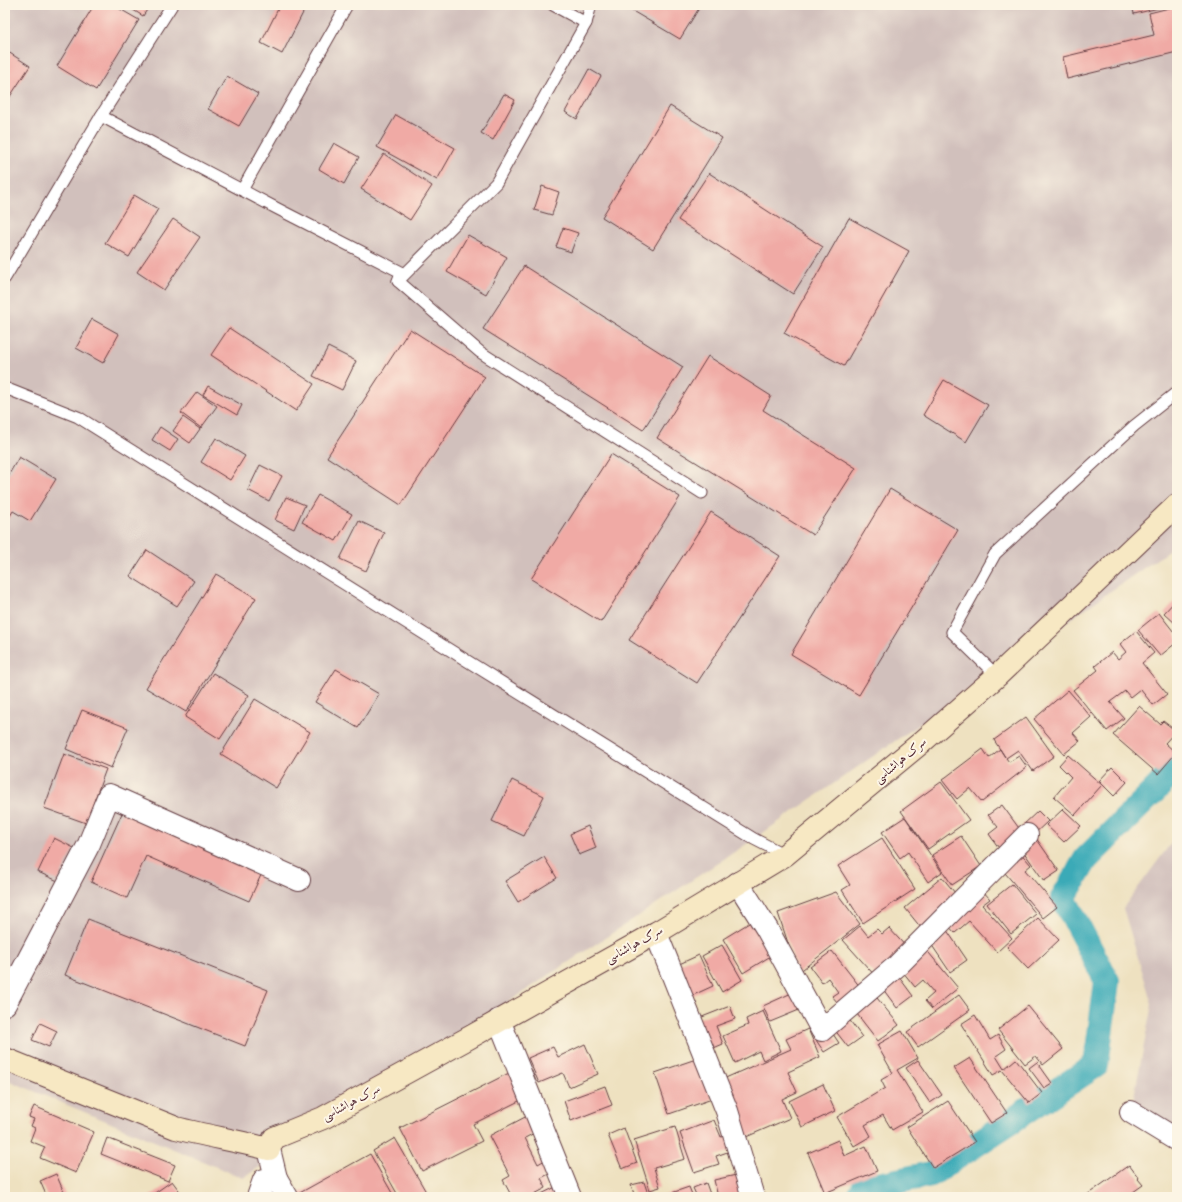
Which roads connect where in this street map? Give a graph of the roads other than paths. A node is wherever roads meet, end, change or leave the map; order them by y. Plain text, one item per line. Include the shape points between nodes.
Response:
1 (172, 5) edge
2 (347, 5) edge
3 (553, 5) edge
4 (591, 5) edge
5 (586, 23) junction
6 (101, 116) junction
7 (242, 190) junction
8 (5, 278) edge
9 (398, 281) junction
10 (5, 388) edge
11 (1177, 392) edge
12 (702, 493) dead end
13 (1177, 505) edge
14 (997, 676) junction
15 (1027, 836) dead end
16 (785, 855) junction
17 (299, 880) dead end
18 (738, 883) junction
19 (656, 933) junction
20 (5, 1004) edge
21 (500, 1020) junction
22 (5, 1058) edge
23 (1132, 1112) dead end
24 (1177, 1140) edge
25 (269, 1149) junction
26 (276, 1178) junction
27 (258, 1197) edge
28 (286, 1197) edge
29 (570, 1197) edge
30 (753, 1197) edge

1 - 6 lane
2 - 7 lane
3 - 5 lane
4 - 5 lane
5 - 9 lane via 496,183
6 - 7 lane
6 - 8 lane
7 - 9 lane via 402,272
9 - 12 lane via 480,352
10 - 16 lane via 78,417 754,839
11 - 14 lane via 1134,426 995,554 952,632
13 - 14 street, سرک هواشناسی
14 - 16 street, سرک هواشناسی via 922,742
15 - 18 street via 898,965 822,1030 767,929
16 - 18 street, سرک هواشناسی
17 - 20 street via 109,795 89,844
18 - 19 street, سرک هواشناسی
19 - 21 street, سرک هواشناسی
19 - 30 street via 727,1111
21 - 25 street, سرک هواشناسی via 323,1118 274,1138
21 - 29 street
22 - 25 street via 176,1128
23 - 24 street
25 - 26 street
26 - 27 street via 264,1180
26 - 28 street

